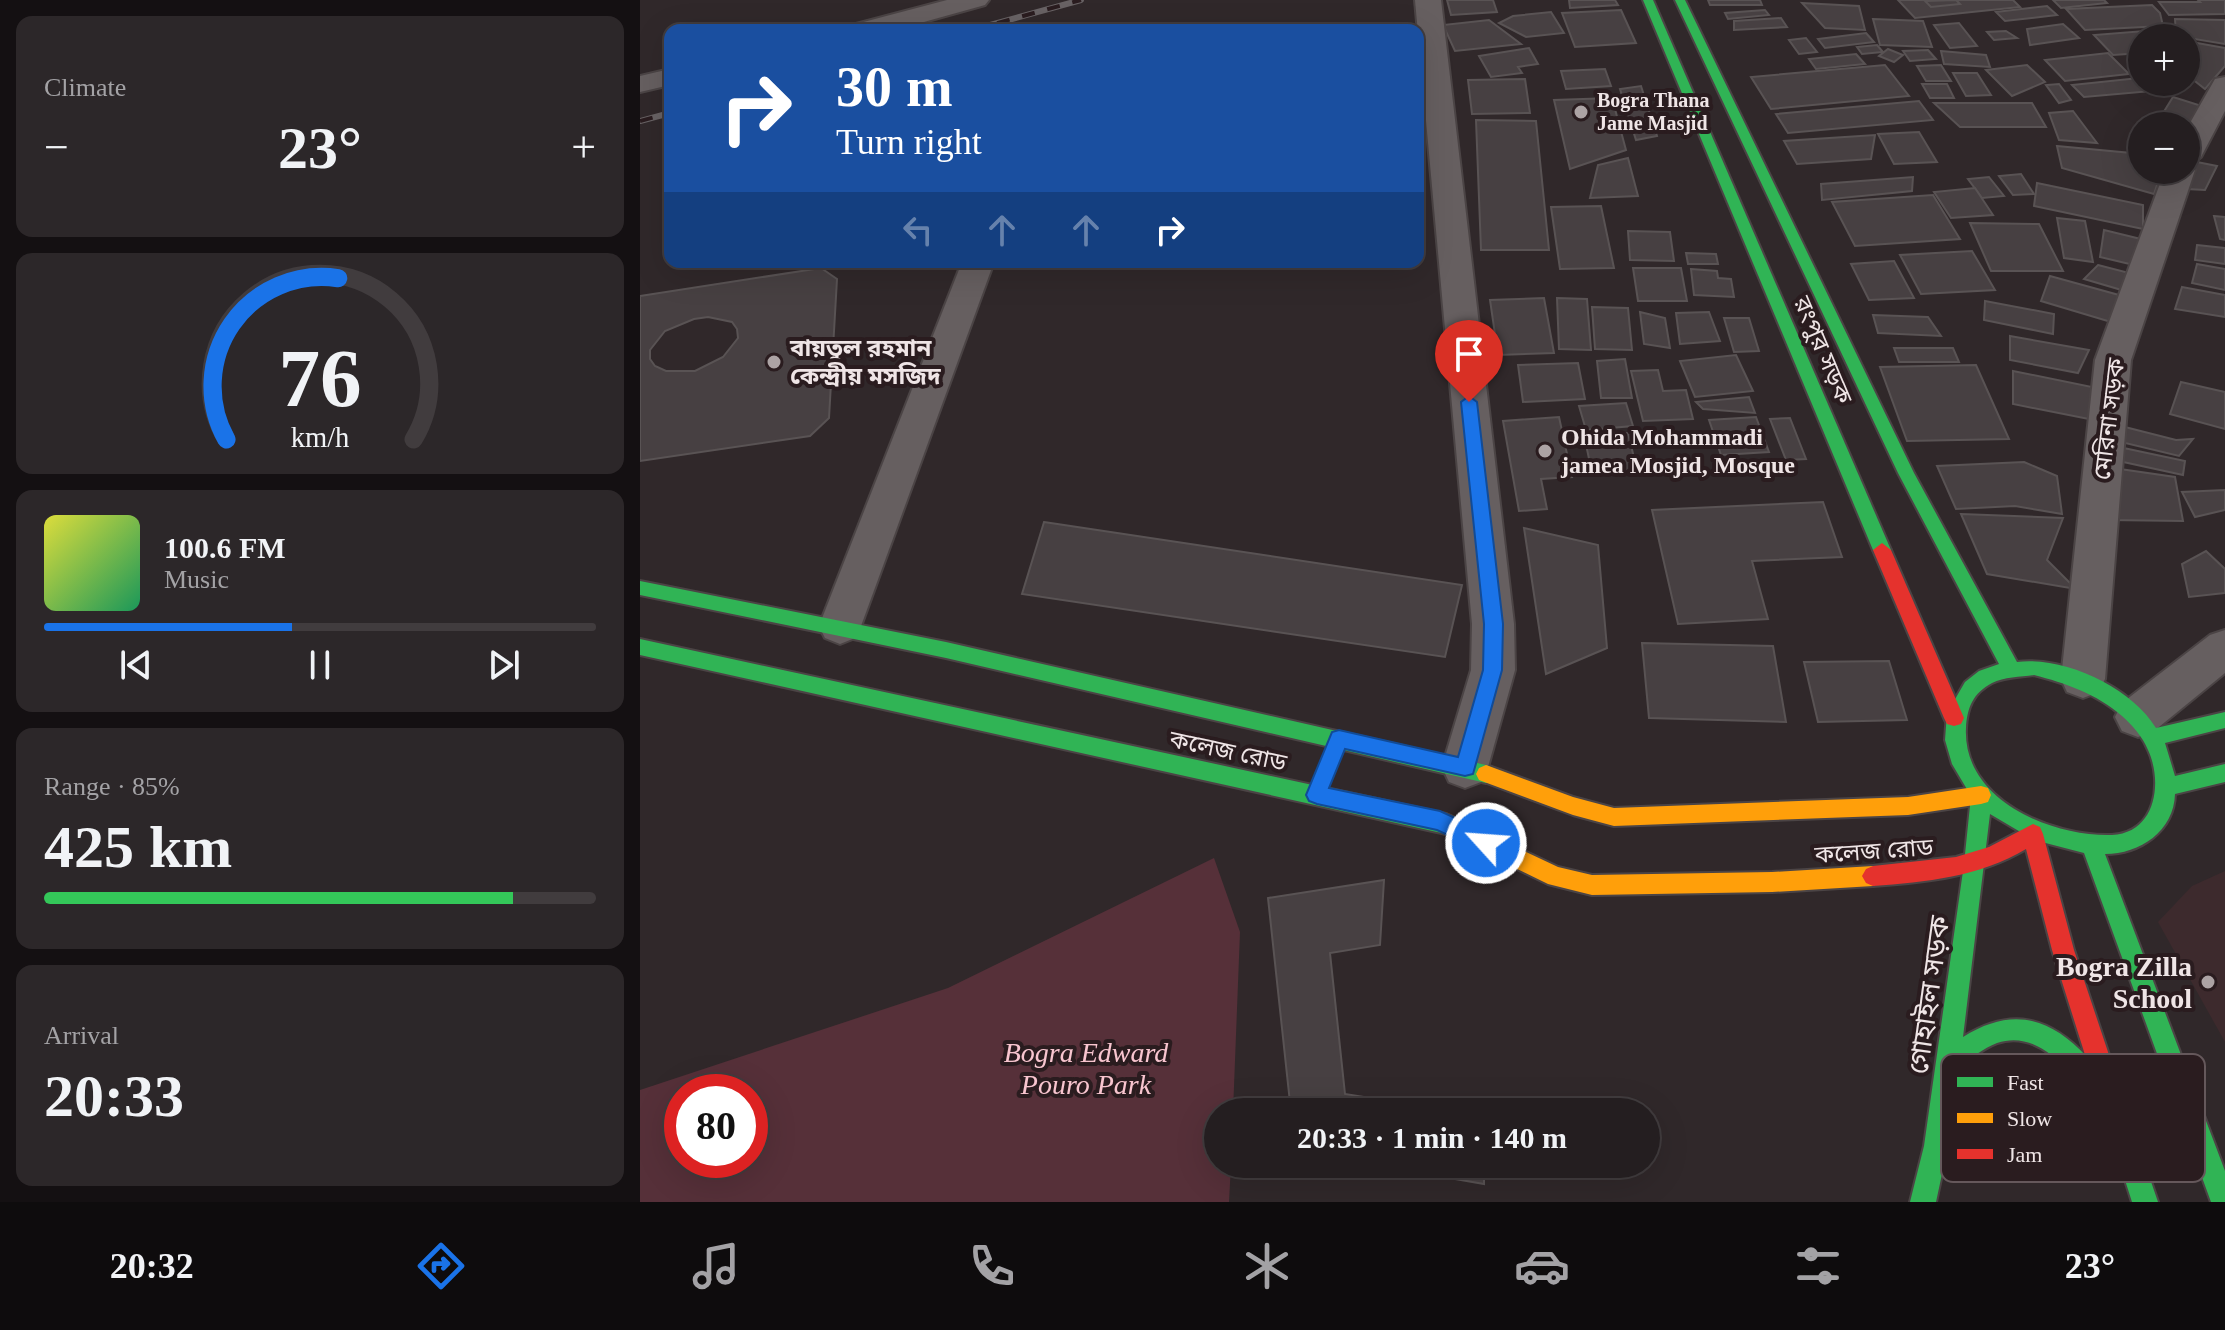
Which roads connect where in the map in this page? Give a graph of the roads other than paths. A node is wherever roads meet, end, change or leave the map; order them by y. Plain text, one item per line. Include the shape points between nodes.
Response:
1 (976, 0) edge
2 (1428, 0) edge
3 (1648, 0) edge
4 (1680, 0) edge
5 (887, 24) edge
6 (664, 78) edge
7 (640, 84) edge
8 (2225, 85) edge
9 (2200, 131) edge
10 (2175, 184) edge
11 (976, 268) edge
12 (640, 588) edge
13 (840, 626) junction
14 (640, 647) edge
15 (2225, 648) edge
16 (1014, 665) junction
17 (2011, 668) junction
18 (2083, 679) junction
19 (1000, 687) dead end
20 (1954, 718) junction
21 (2225, 720) edge
22 (2146, 727) junction
23 (1465, 767) junction
24 (2225, 773) edge
25 (2169, 786) junction
26 (1981, 795) junction
27 (2033, 834) junction
28 (2093, 849) junction
29 (1975, 864) junction
30 (1950, 1054) edge
31 (1958, 1054) edge
32 (2069, 1054) edge
33 (2096, 1054) edge
34 (2169, 1054) edge
35 (1941, 1113) edge
36 (2205, 1151) edge
37 (2138, 1182) edge
38 (1923, 1202) edge
39 (2145, 1202) edge
40 (2224, 1202) edge

1 - 5 street
2 - 23 street via 1493,624 1493,670
3 - 20 main road, রংপুর সড়ক
4 - 17 main road, রংপুর সড়ক via 1906,473
6 - 7 street
8 - 9 street
10 - 18 street, মেরিনা সড়ক via 2113,360
11 - 13 street
12 - 13 main road, কলেজ রোড
13 - 16 main road, কলেজ রোড
14 - 29 main road, কলেজ রোড via 1319,788 1440,821 1556,877 1592,885 1772,882 1937,872
15 - 22 street
16 - 19 main road
16 - 23 main road, কলেজ রোড via 1336,746
17 - 18 main road via 2058,670
17 - 20 main road via 1974,685
18 - 22 main road via 2112,695
20 - 26 main road via 1954,742 1963,769
21 - 22 main road
22 - 25 main road via 2164,759
23 - 26 main road, কলেজ রোড via 1582,812 1614,817 1908,806
24 - 25 main road
25 - 28 main road via 2163,811 2148,831 2124,845
26 - 27 main road
26 - 29 main road, গোহাইল সড়ক
27 - 28 main road
27 - 29 main road, কলেজ রোড
27 - 33 main road
28 - 34 main road
29 - 30 main road, গোহাইল সড়ক
31 - 32 main road via 1999,1031 2023,1030 2049,1038
35 - 38 main road, গোহাইল সড়ক
36 - 40 main road
37 - 39 main road

